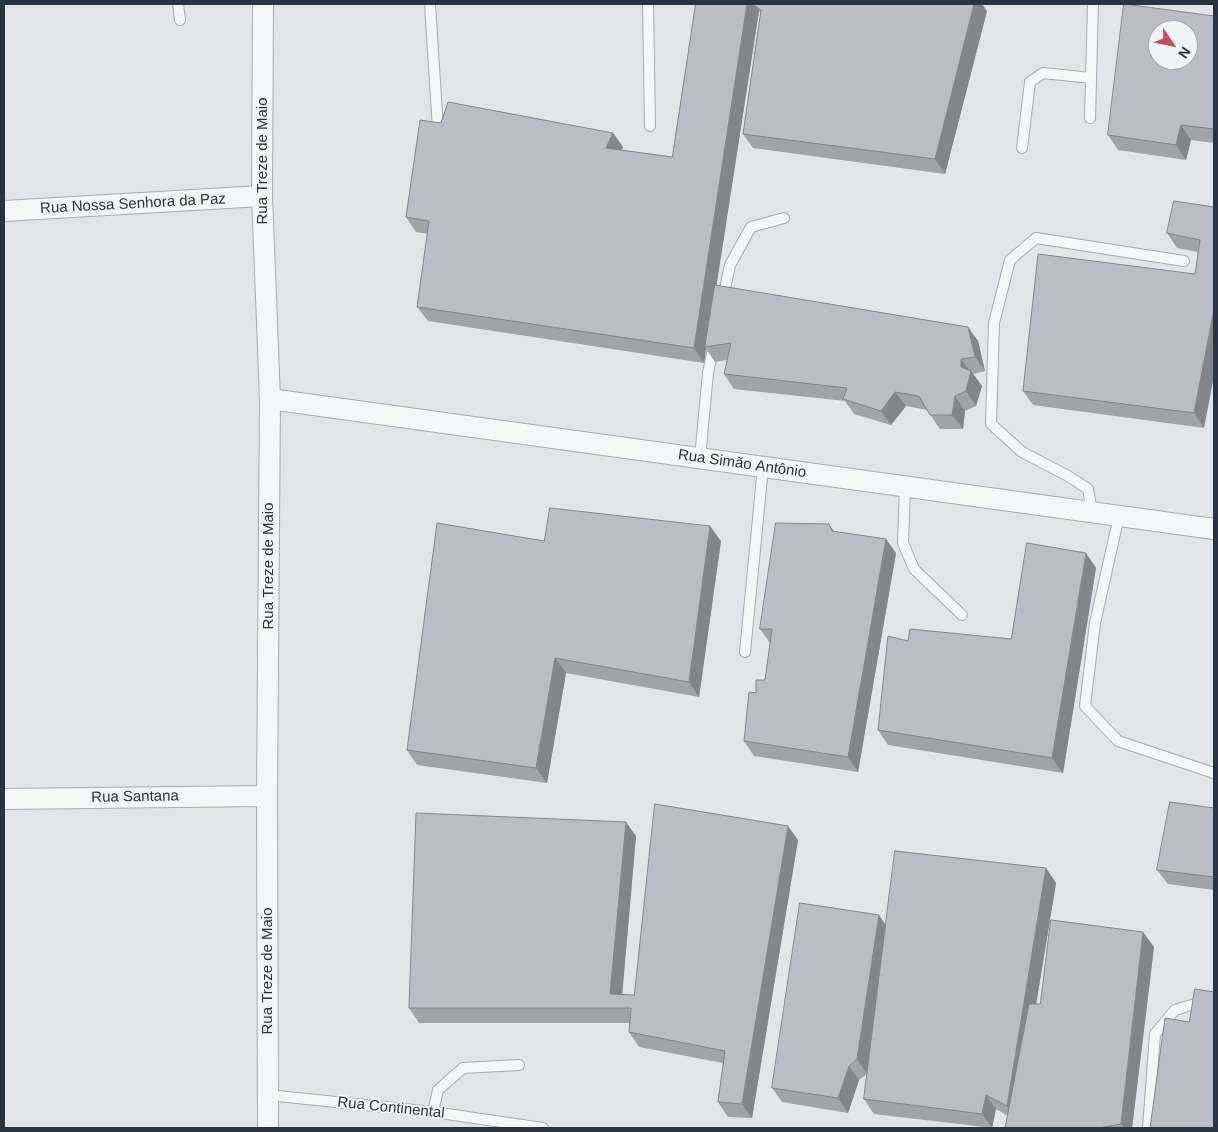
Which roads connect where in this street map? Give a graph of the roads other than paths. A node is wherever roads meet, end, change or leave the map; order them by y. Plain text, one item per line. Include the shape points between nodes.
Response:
1 (178, 4) edge
2 (263, 4) edge
3 (430, 4) edge
4 (648, 4) edge
5 (1093, 4) edge
6 (180, 20) dead end
7 (1091, 78) junction
8 (1090, 118) dead end
9 (650, 126) dead end
10 (438, 130) edge
11 (1022, 148) dead end
12 (262, 196) junction
13 (4, 211) edge
14 (784, 218) dead end
15 (1184, 261) dead end
16 (722, 304) edge
17 (716, 334) edge
18 (270, 399) junction
19 (700, 458) junction
20 (763, 467) junction
21 (905, 487) junction
22 (1092, 512) junction
23 (1119, 516) junction
24 (1214, 529) edge
25 (962, 615) dead end
26 (746, 652) dead end
27 (1214, 773) edge
28 (267, 796) junction
29 (4, 798) edge
30 (1214, 1002) edge
31 (519, 1065) dead end
32 (268, 1095) junction
33 (432, 1112) junction
34 (268, 1128) edge
35 (543, 1128) edge
36 (1148, 1128) edge

1 - 6 lane
2 - 12 street, Rua Treze de Maio
3 - 10 lane
4 - 9 lane
5 - 7 lane
7 - 8 lane
7 - 11 lane via 1043,73 1030,82
12 - 13 street, Rua Nossa Senhora da Paz
12 - 18 street, Rua Treze de Maio
14 - 16 lane via 751,227 730,265
15 - 22 lane via 1036,238 1010,260 994,323 991,424 1022,452 1088,489
17 - 19 lane via 708,373
18 - 19 street, Rua Simão Antônio
18 - 28 street, Rua Treze de Maio
19 - 20 street, Rua Simão Antônio
20 - 21 street, Rua Simão Antônio
20 - 26 lane
21 - 22 street, Rua Simão Antônio
21 - 25 lane via 903,543 914,569
22 - 23 street, Rua Simão Antônio
23 - 24 street, Rua Simão Antônio
23 - 27 lane via 1095,623 1085,706 1118,741
28 - 29 street, Rua Santana
28 - 32 street, Rua Treze de Maio
30 - 36 lane via 1208,1000 1175,1010 1155,1034
31 - 33 lane via 463,1068 438,1090
32 - 33 lane, Rua Continental
32 - 34 street, Rua Treze de Maio
33 - 35 lane, Rua Continental

